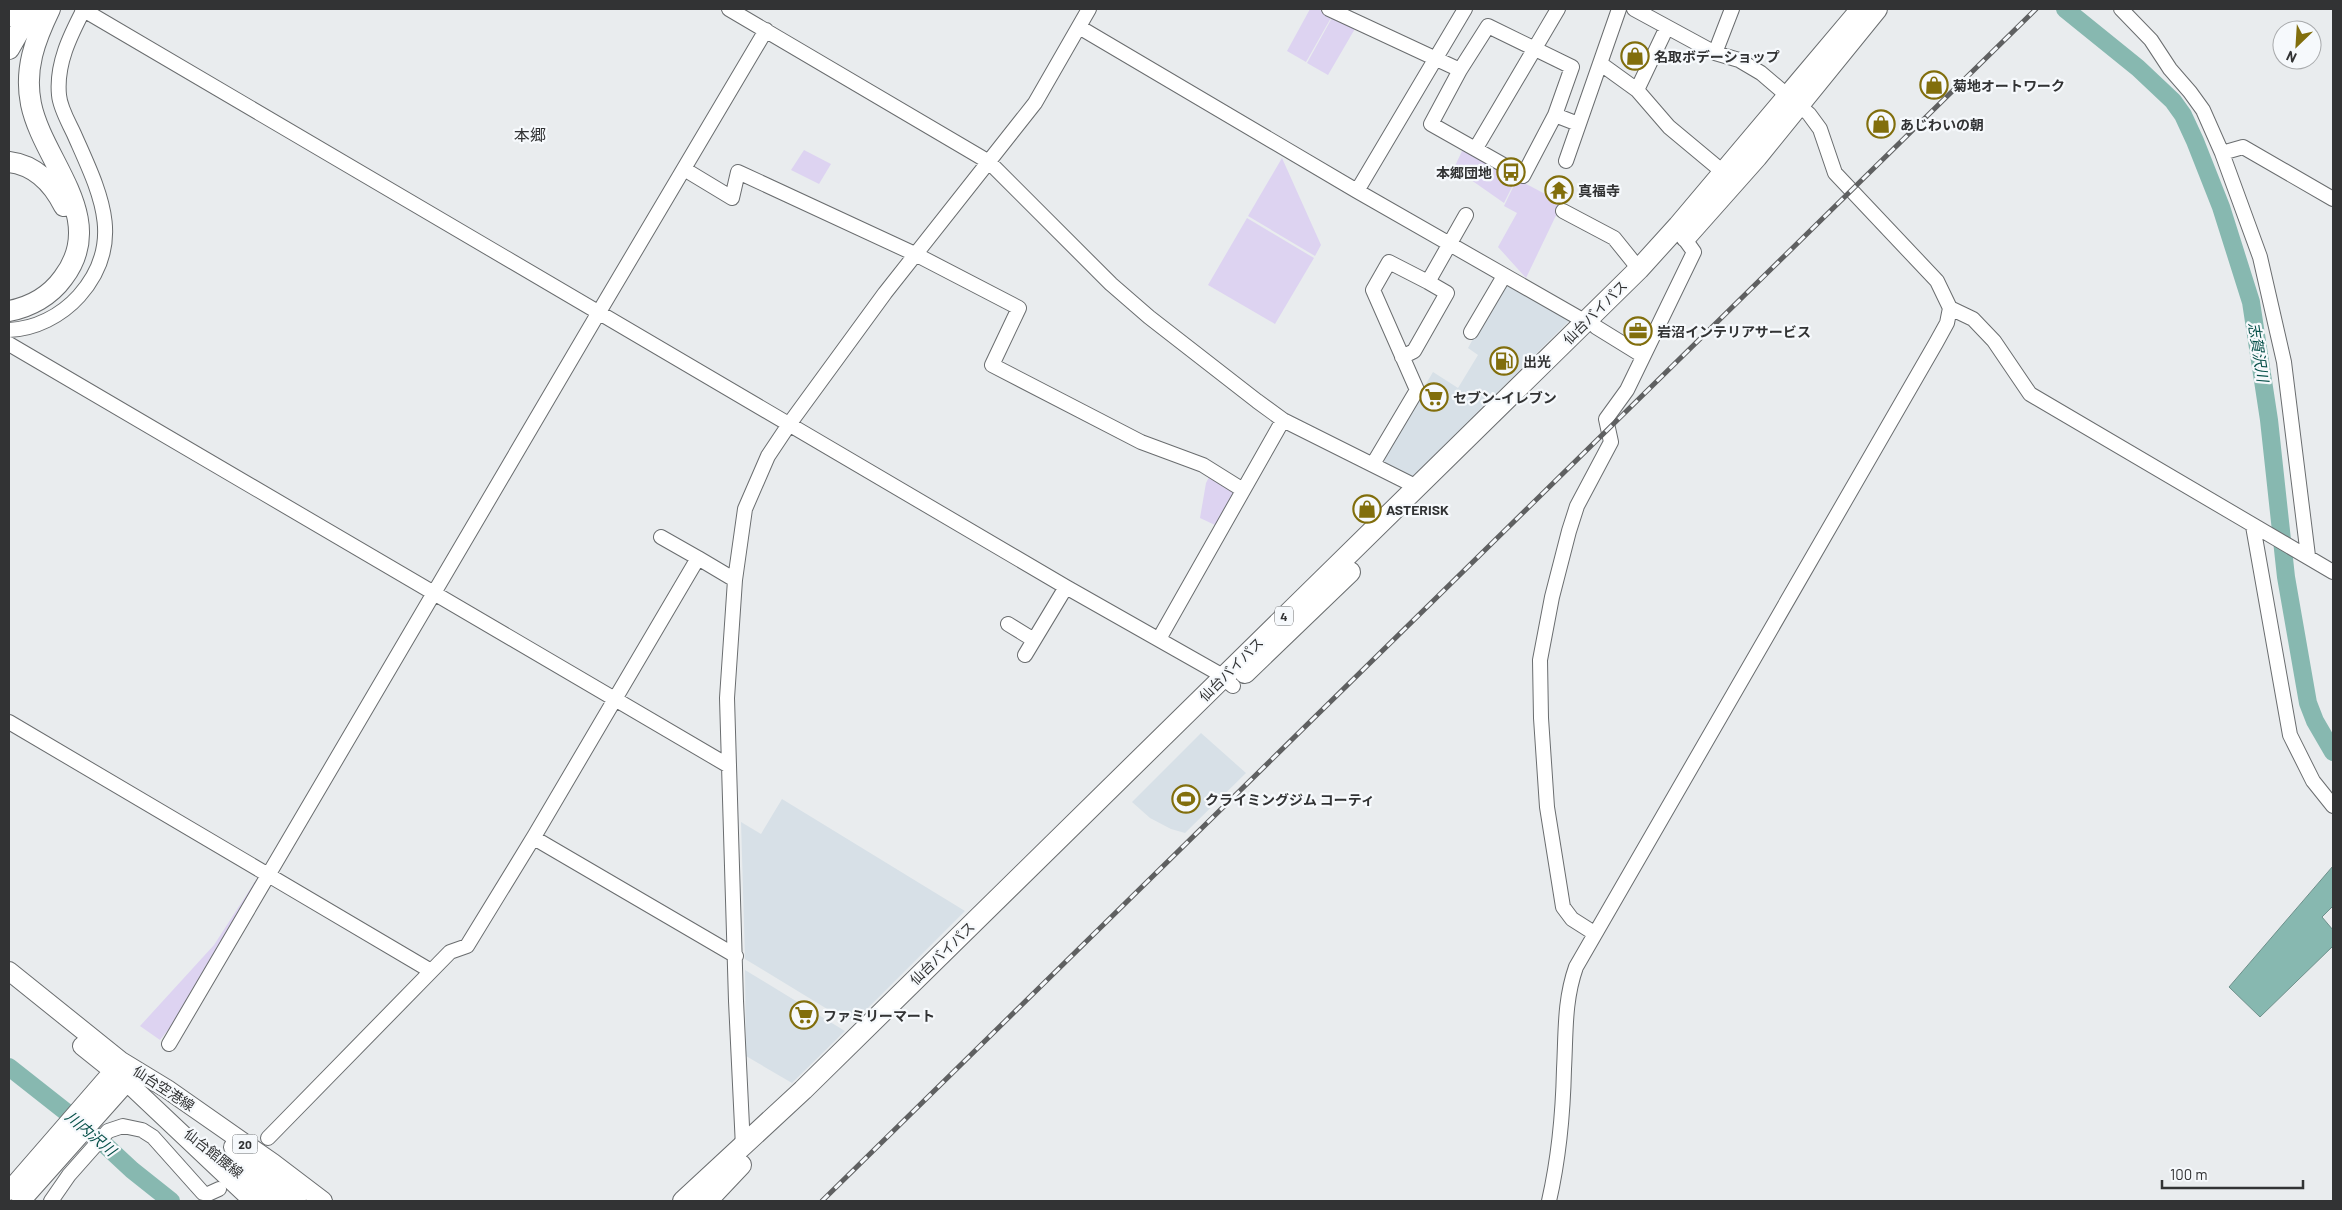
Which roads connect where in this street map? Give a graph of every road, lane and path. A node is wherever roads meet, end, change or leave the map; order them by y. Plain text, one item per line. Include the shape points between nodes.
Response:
1 (13, 9) edge
2 (32, 9) edge
3 (50, 9) edge
4 (83, 9) edge
5 (729, 9) edge
6 (1089, 9) edge
7 (1329, 9) edge
8 (1465, 9) edge
9 (1558, 9) edge
10 (1619, 9) edge
11 (1634, 9) edge
12 (1732, 9) edge
13 (1861, 9) edge
14 (1877, 9) edge
15 (2121, 9) edge
16 (9, 16) edge
17 (1079, 27) junction
18 (1667, 27) junction
19 (766, 30) junction
20 (1534, 48) junction
21 (9, 49) edge
22 (1715, 53) junction
23 (1436, 59) junction
24 (1601, 64) junction
25 (1460, 70) junction
26 (1637, 90) junction
27 (1793, 100) junction
28 (1555, 115) junction
29 (1578, 124) junction
30 (1476, 148) junction
31 (2222, 153) junction
32 (1566, 161) dead end
33 (9, 162) edge
34 (989, 162) junction
35 (684, 169) junction
36 (1723, 172) junction
37 (1357, 191) junction
38 (2333, 198) edge
39 (1563, 211) dead end
40 (1466, 215) dead end
41 (1684, 238) junction
42 (1450, 245) junction
43 (915, 254) junction
44 (1639, 269) junction
45 (1504, 276) junction
46 (1428, 282) junction
47 (9, 300) edge
48 (1950, 308) junction
49 (9, 311) edge
50 (598, 312) junction
51 (1591, 325) junction
52 (9, 330) edge
53 (1471, 332) dead end
54 (9, 344) edge
55 (1643, 356) junction
56 (1402, 357) junction
57 (1283, 420) junction
58 (790, 424) junction
59 (1373, 464) junction
60 (1417, 487) junction
61 (1243, 490) junction
62 (2256, 528) junction
63 (661, 537) dead end
64 (2305, 555) junction
65 (698, 558) junction
66 (2333, 572) edge
67 (735, 580) junction
68 (1066, 587) junction
69 (433, 593) junction
70 (1008, 624) dead end
71 (1159, 639) junction
72 (1034, 640) junction
73 (1025, 655) dead end
74 (1228, 681) junction
75 (616, 698) junction
76 (9, 722) edge
77 (729, 766) junction
78 (2333, 806) edge
79 (534, 838) junction
80 (268, 875) junction
81 (1594, 933) junction
82 (736, 956) junction
83 (9, 971) edge
84 (431, 971) junction
85 (9, 987) edge
86 (170, 1044) dead end
87 (125, 1071) junction
88 (167, 1089) junction
89 (153, 1105) junction
90 (268, 1138) dead end
91 (743, 1147) junction
92 (51, 1156) junction
93 (219, 1189) dead end
94 (9, 1190) edge
95 (22, 1201) edge
96 (51, 1201) edge
97 (253, 1201) edge
98 (276, 1201) edge
99 (297, 1201) edge
100 (322, 1201) edge
101 (683, 1201) edge
102 (707, 1201) edge
103 (1549, 1201) edge

1 - 16 highway
2 - 21 highway
3 - 49 highway via 35,39 29,88 40,133 76,208 79,238 73,262 58,285 32,304
4 - 50 street
4 - 52 street via 64,52 59,97 104,206 106,223 101,258 88,286 64,310 34,326
5 - 19 street
6 - 17 street
7 - 23 street
8 - 23 street
9 - 20 street
10 - 24 street
11 - 18 street
12 - 22 street
13 - 27 highway, 仙台バイパス / 4
14 - 27 highway, 仙台バイパス / 4
15 - 31 street via 2151,40 2203,110
17 - 34 street via 1035,103
17 - 37 street
18 - 22 street
18 - 26 street
19 - 34 street
19 - 35 street
20 - 25 street via 1488,26
20 - 28 street via 1572,67
20 - 30 street
22 - 27 street via 1739,60 1761,72
23 - 25 street
23 - 37 street
24 - 26 street
24 - 29 street
25 - 30 street via 1431,124
26 - 36 street via 1669,127
27 - 36 highway, 仙台バイパス / 4
27 - 41 highway, 仙台バイパス / 4 via 1751,164
27 - 48 street via 1820,129 1835,172 1937,281
28 - 29 street
28 - 30 street via 1523,176
29 - 32 street
31 - 38 street via 2243,147
31 - 64 street via 2260,258 2284,362
33 - 47 highway via 27,167 50,184 65,209 68,235 56,271 38,289
34 - 43 street
34 - 57 street via 1124,295
35 - 43 street via 732,198 738,172
35 - 50 street
36 - 44 highway, 仙台バイパス / 4
37 - 42 street
39 - 44 street via 1614,238
40 - 42 street
41 - 51 highway, 仙台バイパス / 4
41 - 55 street via 1694,252
42 - 45 street
42 - 46 street
43 - 58 street
43 - 61 street via 1019,308 992,365 1141,442 1203,465
44 - 51 highway, 仙台バイパス / 4
45 - 51 street
45 - 53 street
46 - 56 street via 1447,294 1414,351
46 - 56 street via 1389,262 1374,290
48 - 62 street via 1973,319 1989,336 2030,394
48 - 81 street via 1947,323 1936,343
50 - 58 street
50 - 69 street
51 - 55 street
51 - 60 highway, 仙台バイパス / 4
51 - 74 highway, 仙台バイパス / 4
54 - 69 street
55 - 81 street via 1627,390 1606,419 1611,442 1577,506 1552,597 1540,660 1547,807 1563,907 1572,919
56 - 59 street via 1416,390
57 - 59 street
57 - 61 street
58 - 67 street via 768,456 745,509
58 - 68 street
59 - 60 street
60 - 74 highway, 仙台バイパス / 4
61 - 71 street
62 - 64 street
62 - 78 street via 2290,735 2313,780
63 - 65 street
64 - 66 street
65 - 67 street
65 - 75 street
67 - 77 street via 727,698
68 - 71 street
68 - 72 street
69 - 75 street
69 - 80 street
70 - 72 street
71 - 74 street
72 - 73 street
74 - 91 highway, 仙台バイパス / 4
74 - 102 highway, 仙台バイパス / 4
75 - 77 street
75 - 79 street
76 - 80 street
77 - 82 street
79 - 82 street
79 - 84 street via 466,946 450,952
80 - 84 street
80 - 86 street
81 - 103 street via 1576,967 1569,989 1565,1016 1562,1125
82 - 91 street
83 - 87 main road, 仙台空港線 / 20
84 - 90 street
85 - 87 main road, 仙台空港線 / 20
87 - 88 main road, 仙台空港線 / 20
87 - 89 main road, 仙台空港線 / 20
87 - 92 main road
88 - 99 main road, 仙台館腰線
88 - 100 main road, 仙台空港線 / 20
89 - 97 main road, 仙台空港線 / 20
89 - 98 main road, 仙台館腰線
91 - 101 highway, 仙台バイパス / 4
92 - 94 main road
92 - 95 main road
93 - 96 street via 203,1193 153,1137 142,1130 124,1126 108,1131

